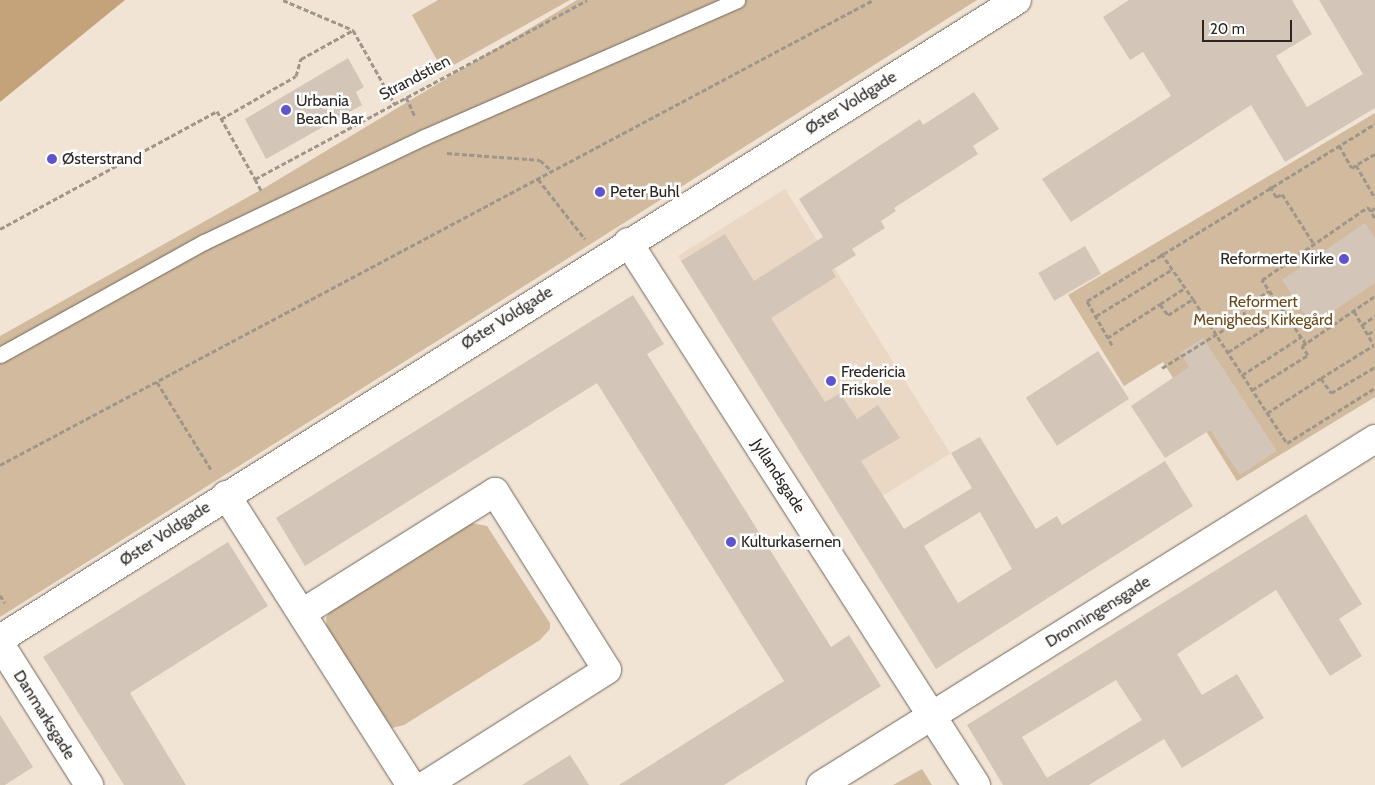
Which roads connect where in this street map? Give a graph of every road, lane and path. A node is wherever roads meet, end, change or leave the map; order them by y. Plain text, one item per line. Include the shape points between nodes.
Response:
1 (283, 0) edge
2 (587, 0) edge
3 (737, 0) edge
4 (873, 0) edge
5 (1016, 0) edge
6 (353, 30) junction
7 (406, 97) junction
8 (394, 103) junction
9 (221, 118) junction
10 (416, 118) dead end
11 (1375, 124) edge
12 (424, 137) junction
13 (1339, 145) junction
14 (1375, 154) edge
15 (1356, 165) junction
16 (552, 171) junction
17 (255, 179) junction
18 (538, 179) junction
19 (1270, 186) junction
20 (1375, 198) edge
21 (1375, 208) edge
22 (272, 210) junction
23 (1371, 211) junction
24 (1375, 218) edge
25 (0, 229) edge
26 (628, 242) junction
27 (1314, 244) junction
28 (1161, 253) junction
29 (601, 259) junction
30 (1171, 270) junction
31 (1185, 288) junction
32 (1269, 291) junction
33 (1375, 296) edge
34 (1193, 298) junction
35 (1160, 304) junction
36 (1354, 311) junction
37 (1286, 315) junction
38 (1096, 316) junction
39 (1375, 316) edge
40 (1362, 325) junction
41 (1375, 330) edge
42 (1368, 334) junction
43 (1216, 335) junction
44 (1301, 337) junction
45 (1108, 338) junction
46 (1374, 343) edge
47 (1306, 344) junction
48 (1112, 346) dead end
49 (1228, 352) junction
50 (0, 355) edge
51 (1375, 367) edge
52 (1162, 368) dead end
53 (1242, 375) junction
54 (1321, 378) junction
55 (157, 382) junction
56 (1375, 388) edge
57 (1252, 390) junction
58 (1267, 413) junction
59 (1375, 439) edge
60 (0, 466) edge
61 (226, 494) junction
62 (302, 613) junction
63 (0, 639) edge
64 (0, 644) edge
65 (932, 716) junction
66 (88, 785) edge
67 (411, 785) edge
68 (426, 785) edge
69 (821, 785) edge
70 (976, 785) edge

1 - 6 path
2 - 7 path, Strandstien
3 - 12 lane
4 - 16 path
5 - 26 street, Øster Voldgade
6 - 8 path
6 - 9 path via 301,60 296,76
7 - 8 path, Strandstien
7 - 10 path
8 - 17 path, Strandstien
9 - 17 path
9 - 25 path via 217,111
11 - 13 path
12 - 16 path via 437,153 540,160
12 - 22 lane
13 - 15 path via 1352,168
13 - 19 path
14 - 15 path
15 - 20 path
16 - 18 path
17 - 22 path
18 - 29 path
18 - 55 path
19 - 27 path via 1276,197 1282,194
19 - 28 path
21 - 23 path
22 - 50 lane via 204,242
23 - 24 path
23 - 27 path via 1368,207
26 - 29 street, Øster Voldgade
26 - 65 street, Jyllandsgade
27 - 32 path via 1262,280
28 - 30 path
28 - 38 path via 1087,301
29 - 61 street, Øster Voldgade
30 - 31 path
30 - 38 path
31 - 34 path
31 - 35 path
32 - 37 path
32 - 43 path via 1242,309 1246,316
33 - 36 path
34 - 35 path via 1168,315
34 - 43 path
35 - 45 path
36 - 40 path
36 - 47 path
37 - 44 path
37 - 49 path
38 - 45 path
39 - 40 path
40 - 42 path
41 - 42 path
42 - 46 path
43 - 49 path
43 - 52 path
44 - 47 path
44 - 53 path
45 - 48 path
46 - 54 path
47 - 57 path via 1302,346 1308,355
49 - 53 path
51 - 54 path via 1330,394
53 - 57 path
54 - 58 path
55 - 60 path
55 - 61 path
56 - 58 path via 1286,443
57 - 58 path
59 - 65 street, Dronningensgade
61 - 62 street
61 - 63 street, Øster Voldgade
62 - 67 street
62 - 68 street via 495,492 607,670
64 - 66 street, Danmarksgade
65 - 69 street, Dronningensgade
65 - 70 street, Jyllandsgade

